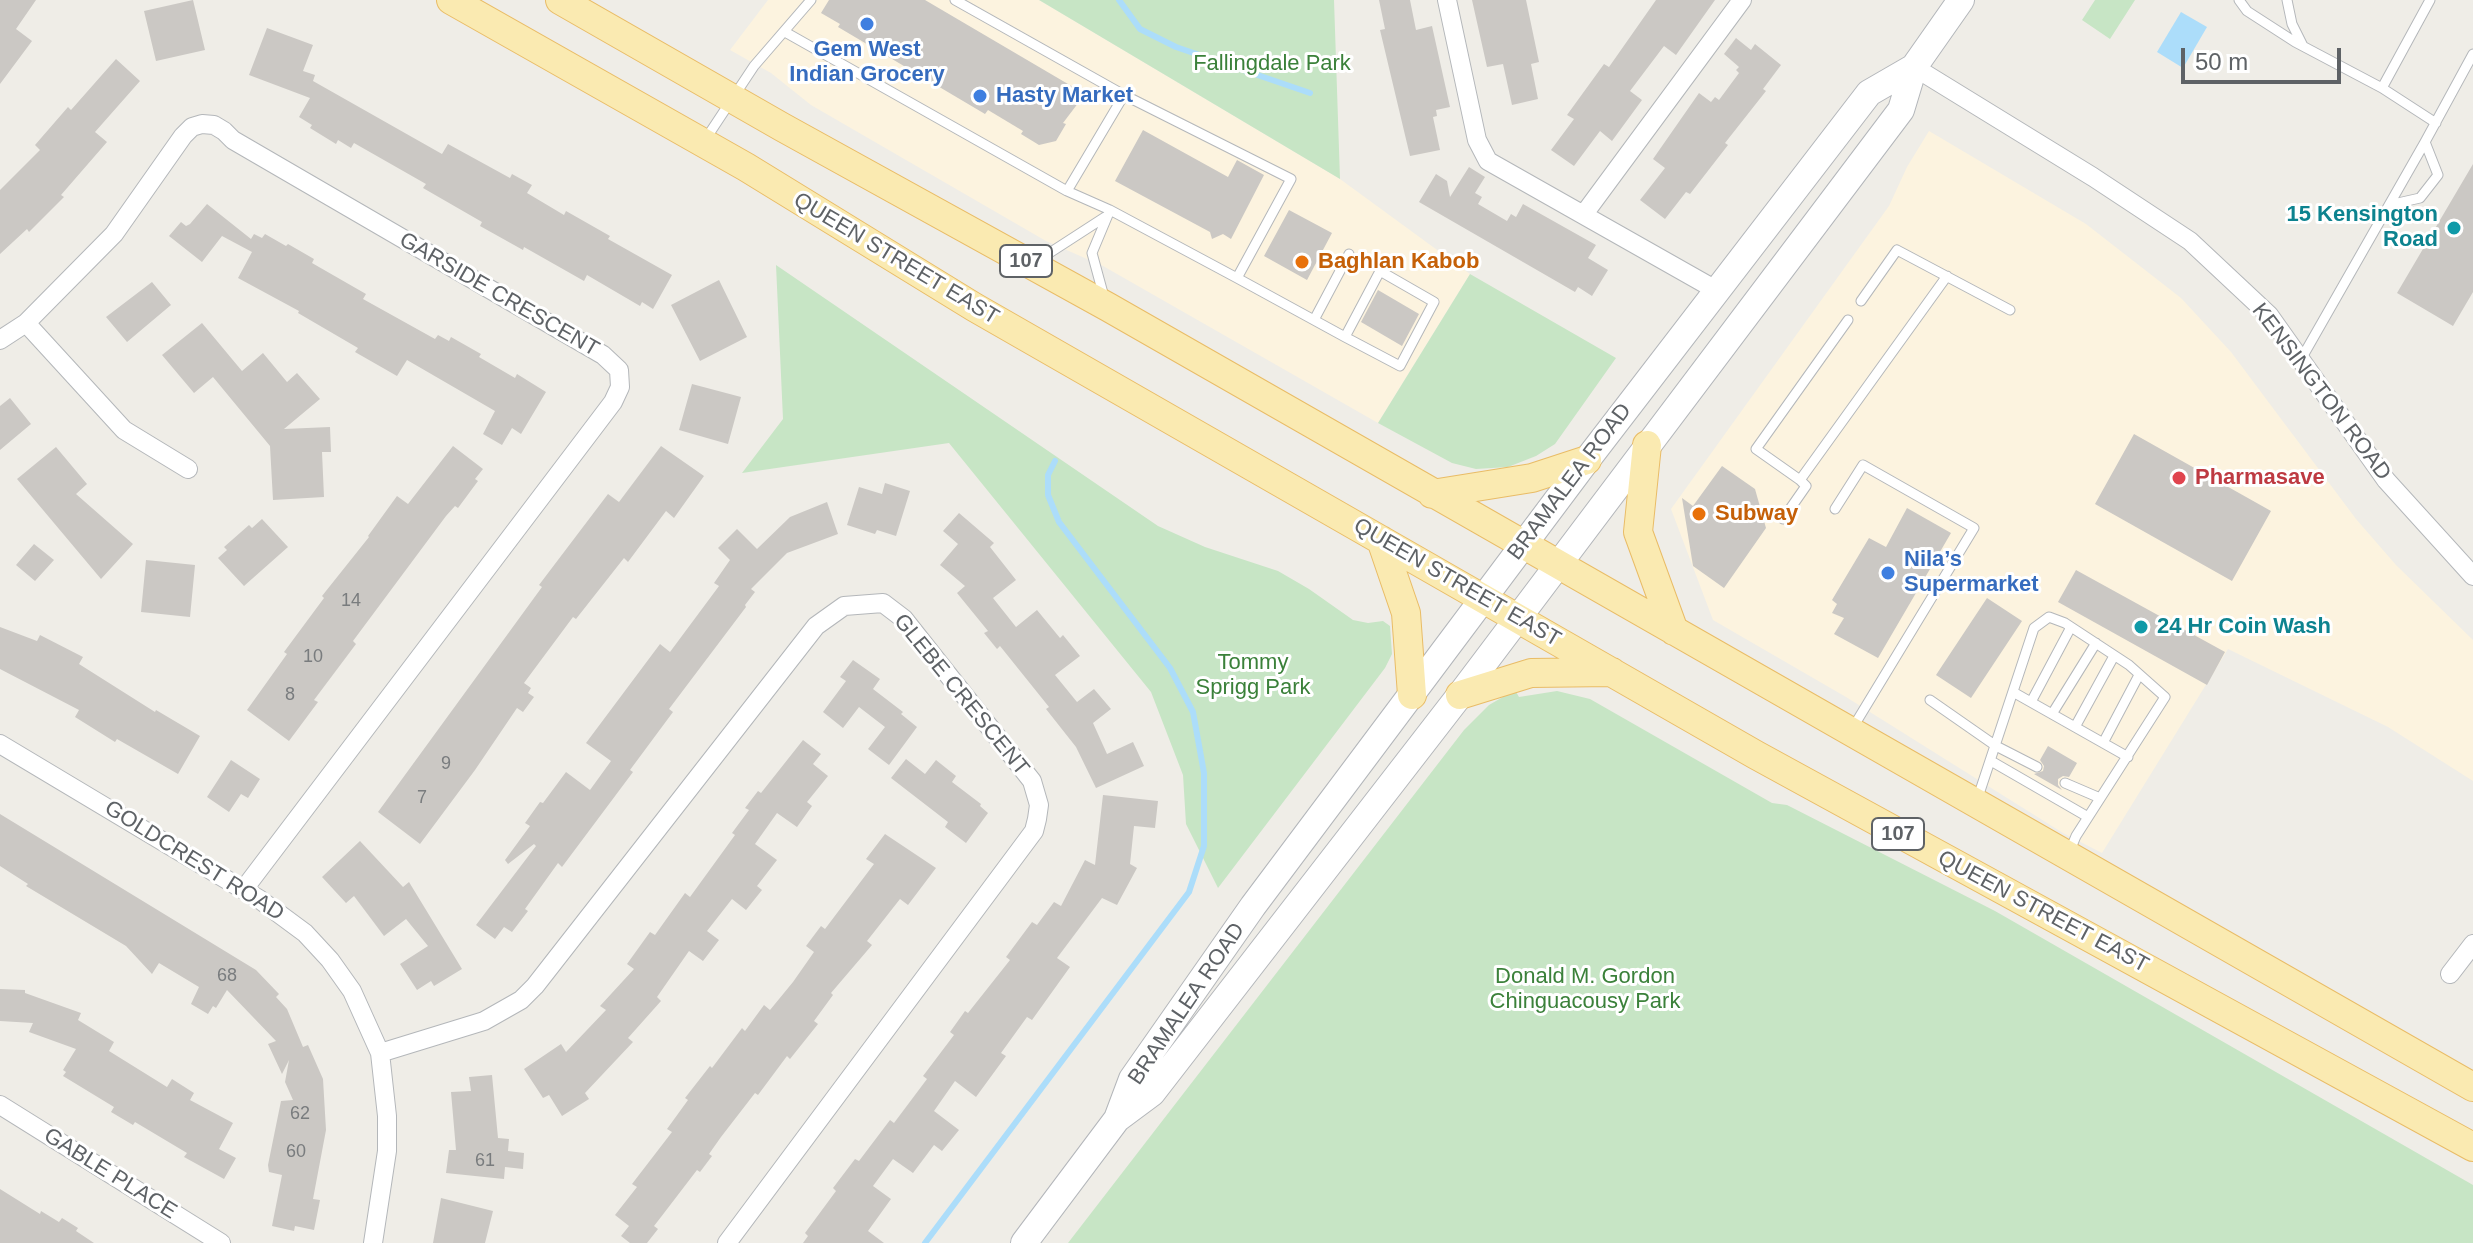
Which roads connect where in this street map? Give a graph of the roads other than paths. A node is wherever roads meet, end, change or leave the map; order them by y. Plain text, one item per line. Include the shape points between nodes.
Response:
1 (451, 0) edge
2 (560, 0) edge
3 (811, 0) edge
4 (955, 0) edge
5 (1447, 0) edge
6 (1742, 0) edge
7 (1961, 0) edge
8 (2239, 0) edge
9 (2287, 0) edge
10 (2430, 0) edge
11 (785, 32) junction
12 (2305, 48) junction
13 (2473, 54) edge
14 (1914, 67) junction
15 (2382, 88) junction
16 (1124, 95) junction
17 (731, 97) junction
18 (2436, 123) junction
19 (703, 142) junction
20 (2425, 142) junction
21 (1067, 191) junction
22 (2389, 205) junction
23 (1108, 213) junction
24 (1584, 214) junction
25 (1013, 254) junction
26 (1349, 254) dead end
27 (1947, 276) junction
28 (1237, 278) junction
29 (1716, 290) junction
30 (1861, 301) dead end
31 (1108, 307) junction
32 (2010, 310) dead end
33 (1314, 320) junction
34 (1848, 320) dead end
35 (26, 323) junction
36 (1345, 337) junction
37 (0, 340) edge
38 (2300, 361) junction
39 (1647, 445) junction
40 (1587, 460) junction
41 (188, 469) dead end
42 (1800, 480) junction
43 (1432, 494) junction
44 (1835, 509) dead end
45 (1783, 519) dead end
46 (1381, 540) junction
47 (1523, 545) junction
48 (1557, 565) junction
49 (2473, 576) edge
50 (1484, 598) junction
51 (1518, 618) junction
52 (2071, 627) junction
53 (1674, 631) junction
54 (2096, 643) junction
55 (2114, 656) junction
56 (1613, 672) junction
57 (2139, 675) junction
58 (2013, 692) junction
59 (1412, 695) junction
60 (1460, 695) junction
61 (1930, 700) dead end
62 (2031, 702) junction
63 (2052, 714) junction
64 (2075, 727) junction
65 (1850, 732) junction
66 (2103, 743) junction
67 (0, 744) edge
68 (1996, 746) junction
69 (2128, 757) junction
70 (1991, 761) junction
71 (2037, 767) dead end
72 (2065, 783) dead end
73 (2100, 798) junction
74 (1976, 804) junction
75 (2088, 817) junction
76 (2067, 856) junction
77 (244, 889) junction
78 (2473, 944) edge
79 (2450, 974) dead end
80 (380, 1053) junction
81 (2473, 1087) edge
82 (0, 1105) edge
83 (1117, 1119) junction
84 (2473, 1147) edge
85 (221, 1243) edge
86 (373, 1243) edge
87 (727, 1243) edge
88 (1024, 1243) edge

1 - 19 main road, QUEEN STREET EAST / 107
2 - 17 main road, 107
3 - 11 lane
4 - 16 lane
5 - 24 street via 1477,140 1488,161
6 - 24 street
7 - 14 main road, BRAMALEA ROAD
8 - 12 lane via 2247,11
9 - 12 lane
10 - 15 lane
11 - 17 lane
11 - 21 lane
12 - 15 lane
13 - 18 lane
14 - 29 main road, BRAMALEA ROAD via 1869,93
14 - 38 street, KENSINGTON ROAD via 2190,241 2269,315
14 - 39 main road, BRAMALEA ROAD via 1901,110
15 - 18 lane
16 - 21 lane
16 - 28 lane via 1291,179
17 - 19 lane
17 - 25 main road, 107
18 - 20 lane
19 - 46 main road, QUEEN STREET EAST / 107 via 974,307
20 - 22 lane
20 - 22 lane via 2438,175 2420,198
21 - 23 lane
22 - 38 lane
23 - 25 lane via 1051,252
23 - 28 lane
23 - 31 lane via 1092,253
24 - 29 street
25 - 31 main road, 107
26 - 33 lane
27 - 30 lane via 1897,250
27 - 32 lane
27 - 42 lane
28 - 33 lane
29 - 40 main road, BRAMALEA ROAD
31 - 43 main road, 107
33 - 36 lane
34 - 42 lane via 1756,449
35 - 37 street, GARSIDE CRESCENT
35 - 41 street via 124,430
35 - 77 street, GARSIDE CRESCENT via 114,234 192,127 214,125 603,355 619,370 620,387 613,402
36 - 36 lane via 1400,366 1434,302 1380,271
38 - 49 street, KENSINGTON ROAD via 2386,480
39 - 48 main road, BRAMALEA ROAD
39 - 53 main road via 1638,532
40 - 43 main road via 1532,478
40 - 47 main road, BRAMALEA ROAD
42 - 45 lane via 1806,486
43 - 47 main road, 107
44 - 65 lane via 1863,465 1974,528
46 - 50 main road, QUEEN STREET EAST / 107
46 - 59 main road via 1406,613
47 - 48 main road, 107
47 - 50 main road, BRAMALEA ROAD
48 - 51 main road, BRAMALEA ROAD
48 - 53 main road, 107
50 - 51 main road, QUEEN STREET EAST / 107
50 - 59 main road, BRAMALEA ROAD
51 - 56 main road, QUEEN STREET EAST / 107
51 - 60 main road, BRAMALEA ROAD
52 - 54 lane
52 - 58 lane via 2049,617 2034,628
52 - 62 lane
53 - 65 main road, 107
54 - 55 lane
54 - 63 lane
55 - 57 lane
55 - 64 lane
56 - 60 main road via 1531,673
56 - 84 main road, QUEEN STREET EAST / 107 via 1860,814
57 - 66 lane
57 - 69 lane via 2165,697
58 - 62 lane
58 - 68 lane
59 - 83 main road, BRAMALEA ROAD via 1253,906 1132,1079
60 - 83 main road, BRAMALEA ROAD via 1152,1093
61 - 68 lane
62 - 63 lane
63 - 64 lane
64 - 66 lane
65 - 74 main road, 107
66 - 69 lane
67 - 77 street, GOLDCREST ROAD
68 - 70 lane
68 - 71 lane
69 - 73 lane
70 - 74 lane
70 - 75 lane
72 - 73 lane
73 - 75 lane
74 - 76 main road, 107
75 - 76 lane
76 - 81 main road, 107
77 - 80 street, GOLDCREST ROAD via 290,920 330,960 356,998
78 - 79 street
80 - 86 street, GOLDCREST ROAD via 387,1151
80 - 87 street, GLEBE CRESCENT via 477,1024 521,1000 816,626 844,606 883,603 904,619 1032,781 1037,819 1034,831
82 - 85 street, GABLE PLACE
83 - 88 main road, BRAMALEA ROAD

